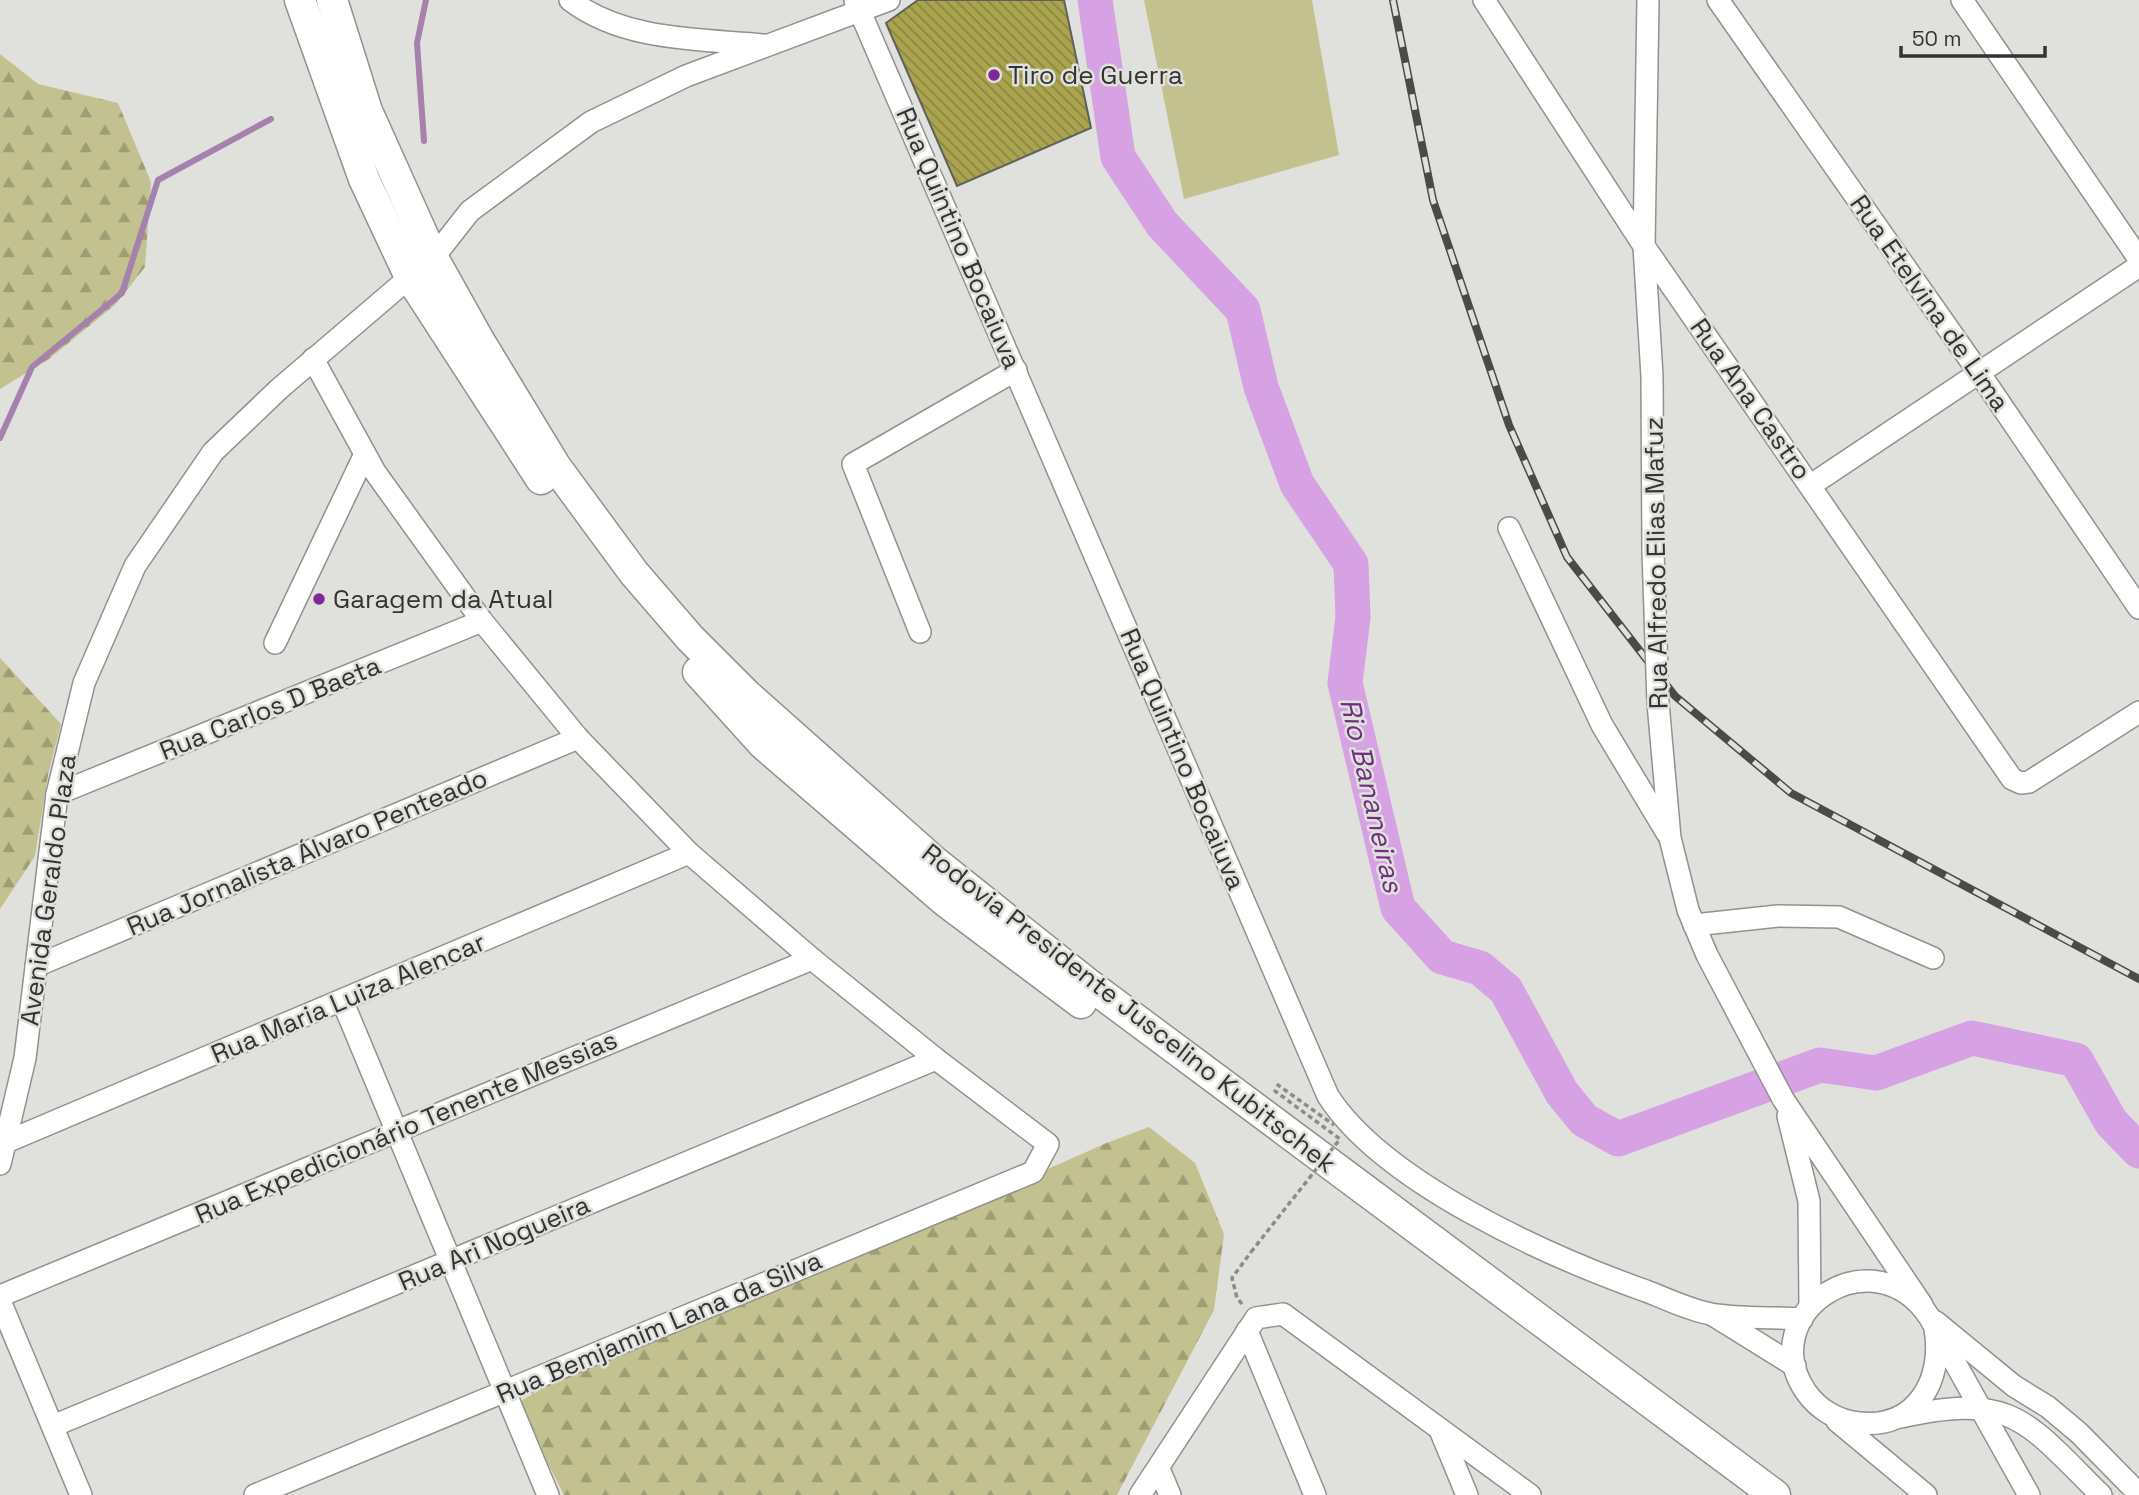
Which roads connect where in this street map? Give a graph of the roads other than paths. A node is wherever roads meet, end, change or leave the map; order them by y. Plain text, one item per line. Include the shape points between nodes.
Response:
1 (300, 0) edge
2 (332, 0) edge
3 (570, 0) edge
4 (889, 0) edge
5 (1484, 0) edge
6 (1648, 0) edge
7 (1718, 0) edge
8 (1962, 0) edge
9 (858, 6) edge
10 (770, 46) junction
11 (1644, 246) junction
12 (433, 258) junction
13 (2139, 259) edge
14 (2139, 266) edge
15 (410, 277) junction
16 (313, 359) junction
17 (1016, 370) junction
18 (1980, 374) junction
19 (365, 454) junction
20 (1811, 485) junction
21 (1508, 528) dead end
22 (2139, 608) edge
23 (482, 621) junction
24 (920, 632) dead end
25 (275, 643) dead end
26 (2139, 712) edge
27 (578, 737) junction
28 (57, 794) junction
29 (1670, 838) junction
30 (689, 853) junction
31 (1694, 925) junction
32 (1933, 958) dead end
33 (812, 959) junction
34 (36, 966) junction
35 (342, 1000) junction
36 (936, 1059) junction
37 (1783, 1100) junction
38 (396, 1131) junction
39 (6, 1142) junction
40 (0, 1164) edge
41 (450, 1261) junction
42 (0, 1298) edge
43 (1806, 1312) junction
44 (1711, 1314) junction
45 (1929, 1317) junction
46 (1251, 1325) junction
47 (1795, 1366) junction
48 (504, 1391) junction
49 (1978, 1407) junction
50 (2048, 1407) junction
51 (1827, 1413) junction
52 (1891, 1419) junction
53 (52, 1426) junction
54 (2033, 1428) junction
55 (1440, 1430) junction
56 (1159, 1469) junction
57 (2128, 1490) edge
58 (81, 1495) edge
59 (255, 1495) edge
60 (548, 1495) edge
61 (1140, 1495) edge
62 (1170, 1495) edge
63 (1315, 1495) edge
64 (1467, 1495) edge
65 (1530, 1495) edge
66 (1740, 1495) edge
67 (1775, 1495) edge
68 (1926, 1495) edge
69 (2029, 1495) edge
70 (2101, 1495) edge

1 - 15 highway, Rodovia Presidente Juscelino Kubitschek via 364,179
2 - 12 highway, Rodovia Presidente Juscelino Kubitschek via 367,111
3 - 10 street via 619,27
4 - 9 street
5 - 11 street, Rua Ana Castro
6 - 11 street, Rua Alfredo Elias Mafuz
7 - 18 street, Rua Etelvina de Lima
8 - 13 street
9 - 10 street
9 - 17 street, Rua Quintino Bocaiuva
10 - 12 street via 686,76 592,122 470,211
11 - 20 street, Rua Ana Castro
11 - 29 street, Rua Alfredo Elias Mafuz, bridge via 1652,376 1658,703
12 - 67 highway, Rodovia Presidente Juscelino Kubitschek via 556,467 634,573 747,695 935,862 1087,983
14 - 18 street
15 - 16 street, Avenida Geraldo Plaza
15 - 66 highway, Rodovia Presidente Juscelino Kubitschek via 543,482 676,646 763,744 945,901
16 - 19 street
16 - 28 street, Avenida Geraldo Plaza via 213,452 135,566 84,683
17 - 24 street via 853,464
17 - 44 street, Rua Quintino Bocaiuva via 1328,1096 1339,1112 1410,1174 1503,1230 1573,1265
18 - 20 street
18 - 22 street, Rua Etelvina de Lima
19 - 23 street
19 - 25 street
20 - 26 street, Rua Ana Castro via 2011,779 2029,782
21 - 29 street via 1602,724
23 - 27 street
23 - 28 street, Rua Carlos D Baeta
27 - 30 street
27 - 34 street, Rua Jornalista Álvaro Penteado
28 - 34 street, Avenida Geraldo Plaza
29 - 31 street, Rua Alfredo Elias Mafuz
30 - 33 street
30 - 35 street, Rua Maria Luiza Alencar
31 - 32 street via 1777,916 1839,916
31 - 37 street, Rua Alfredo Elias Mafuz
33 - 36 street
33 - 38 street, Rua Expedicionário Tenente Messias
34 - 39 street, Avenida Geraldo Plaza via 25,1058
35 - 38 street
35 - 39 street, Rua Maria Luiza Alencar
36 - 41 street, Rua Ari Nogueira
36 - 48 street, Rua Bemjamim Lana da Silva via 1048,1144 1033,1172
37 - 43 street, Rua Alfredo Elias Mafuz via 1809,1201
37 - 45 street, Rua Alfredo Elias Mafuz
38 - 41 street
38 - 42 street, Rua Expedicionário Tenente Messias
39 - 40 street, Avenida Geraldo Plaza
41 - 48 street
41 - 53 street, Rua Ari Nogueira
42 - 53 street
43 - 44 street, Rua Quintino Bocaiuva
43 - 45 street via 1830,1289 1853,1280 1879,1281 1902,1289
43 - 47 street via 1794,1342
44 - 47 street, Rua Quintino Bocaiuva
45 - 49 street
45 - 50 street via 2014,1386
45 - 52 street via 1939,1351 1936,1373 1911,1409
46 - 55 street via 1283,1314
46 - 56 street
46 - 63 street
47 - 51 street via 1801,1385
48 - 59 street, Rua Bemjamim Lana da Silva
48 - 60 street
49 - 52 street
49 - 54 street via 2007,1414
49 - 69 street
50 - 54 street
50 - 57 street
51 - 52 street via 1848,1422 1870,1424
51 - 68 street
53 - 58 street
54 - 70 street
55 - 64 street
55 - 65 street
56 - 61 street
56 - 62 street

